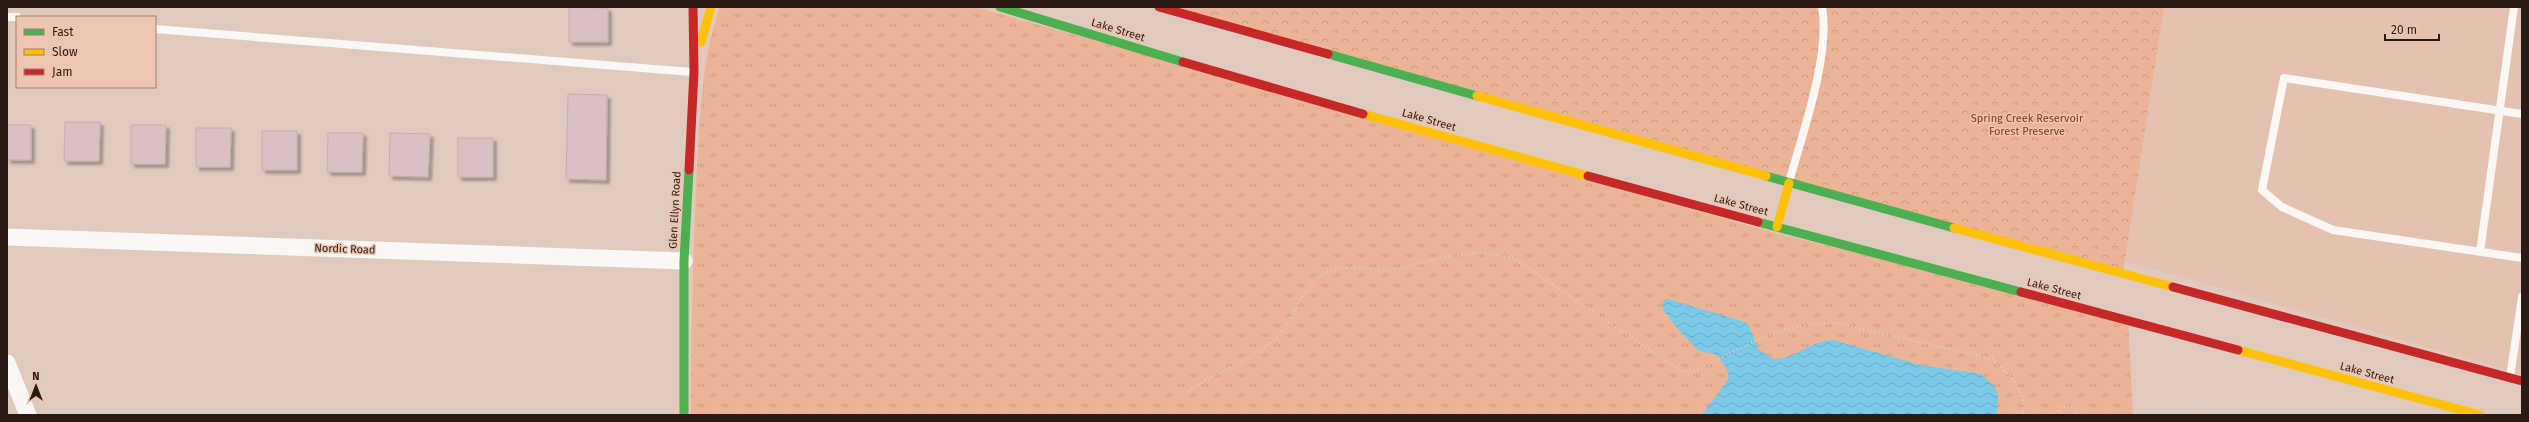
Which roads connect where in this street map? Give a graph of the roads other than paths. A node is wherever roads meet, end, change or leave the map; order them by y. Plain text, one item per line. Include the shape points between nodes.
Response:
1 (693, 7) edge
2 (711, 7) edge
3 (1000, 7) edge
4 (1159, 7) edge
5 (1822, 7) edge
6 (2514, 7) edge
7 (156, 28) edge
8 (694, 72) junction
9 (2500, 110) junction
10 (2522, 114) edge
11 (1789, 183) junction
12 (1777, 227) junction
13 (7, 237) edge
14 (2480, 252) junction
15 (2522, 258) edge
16 (684, 261) junction
17 (2522, 297) edge
18 (7, 363) edge
19 (2510, 377) junction
20 (2522, 381) edge
21 (28, 415) edge
22 (684, 415) edge
23 (2480, 415) edge

1 - 8 main road, Glen Ellyn Road
2 - 8 main road via 704,25
3 - 12 main road, Lake Street via 1305,98
4 - 11 main road
5 - 11 lane via 1823,35 1815,81
6 - 9 lane
7 - 8 lane
8 - 16 main road, Glen Ellyn Road
9 - 10 lane
9 - 14 lane
9 - 14 lane via 2284,78 2262,190 2282,207 2333,230
11 - 12 main road
11 - 19 main road
12 - 23 main road, Lake Street
13 - 16 street, Nordic Road
14 - 15 lane
16 - 22 main road, Glen Ellyn Road
17 - 19 lane
18 - 21 street
19 - 20 main road

